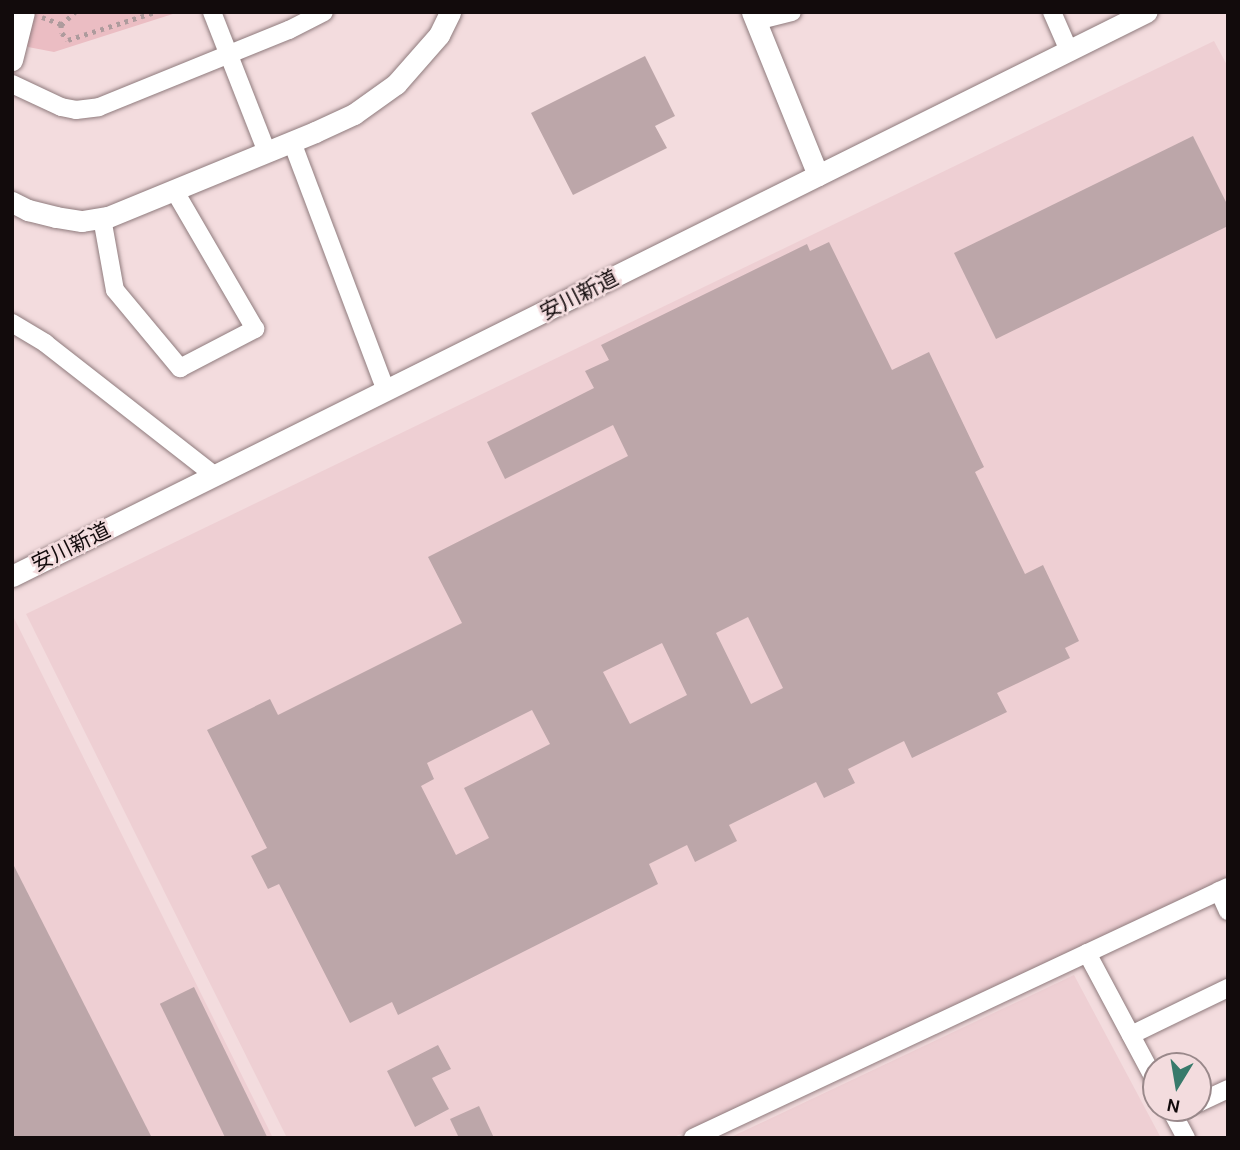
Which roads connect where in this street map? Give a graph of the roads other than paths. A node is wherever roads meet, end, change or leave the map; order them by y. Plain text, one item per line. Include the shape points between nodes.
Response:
1 (212, 12) edge
2 (324, 12) edge
3 (450, 12) edge
4 (792, 12) edge
5 (1052, 12) edge
6 (1146, 12) edge
7 (754, 16) edge
8 (24, 19) edge
9 (1069, 51) junction
10 (227, 55) junction
11 (12, 60) edge
12 (12, 84) edge
13 (292, 142) junction
14 (267, 152) junction
15 (818, 175) junction
16 (174, 190) junction
17 (12, 202) edge
18 (102, 218) junction
19 (12, 323) edge
20 (386, 391) junction
21 (215, 476) junction
22 (12, 576) edge
23 (1223, 889) edge
24 (1228, 911) edge
25 (1087, 953) junction
26 (1228, 988) edge
27 (1131, 1035) junction
28 (1142, 1056) edge
29 (1228, 1089) edge
30 (1212, 1096) edge
31 (693, 1138) edge

1 - 10 street
2 - 10 street
3 - 13 street via 439,35 396,84 354,114
4 - 7 street
5 - 9 street
6 - 9 street, 安川新道
7 - 15 street
8 - 11 street
9 - 15 street, 安川新道
10 - 12 street via 99,107 61,107
10 - 14 street
13 - 14 street
13 - 20 street
14 - 16 street
15 - 20 street, 安川新道
16 - 18 street
16 - 18 street via 255,329 180,368 115,290
17 - 18 street via 56,217
19 - 21 street via 46,343
20 - 21 street, 安川新道
21 - 22 street, 安川新道
23 - 24 street
23 - 25 street
25 - 27 street
25 - 31 street
26 - 27 street
27 - 28 street
29 - 30 street

